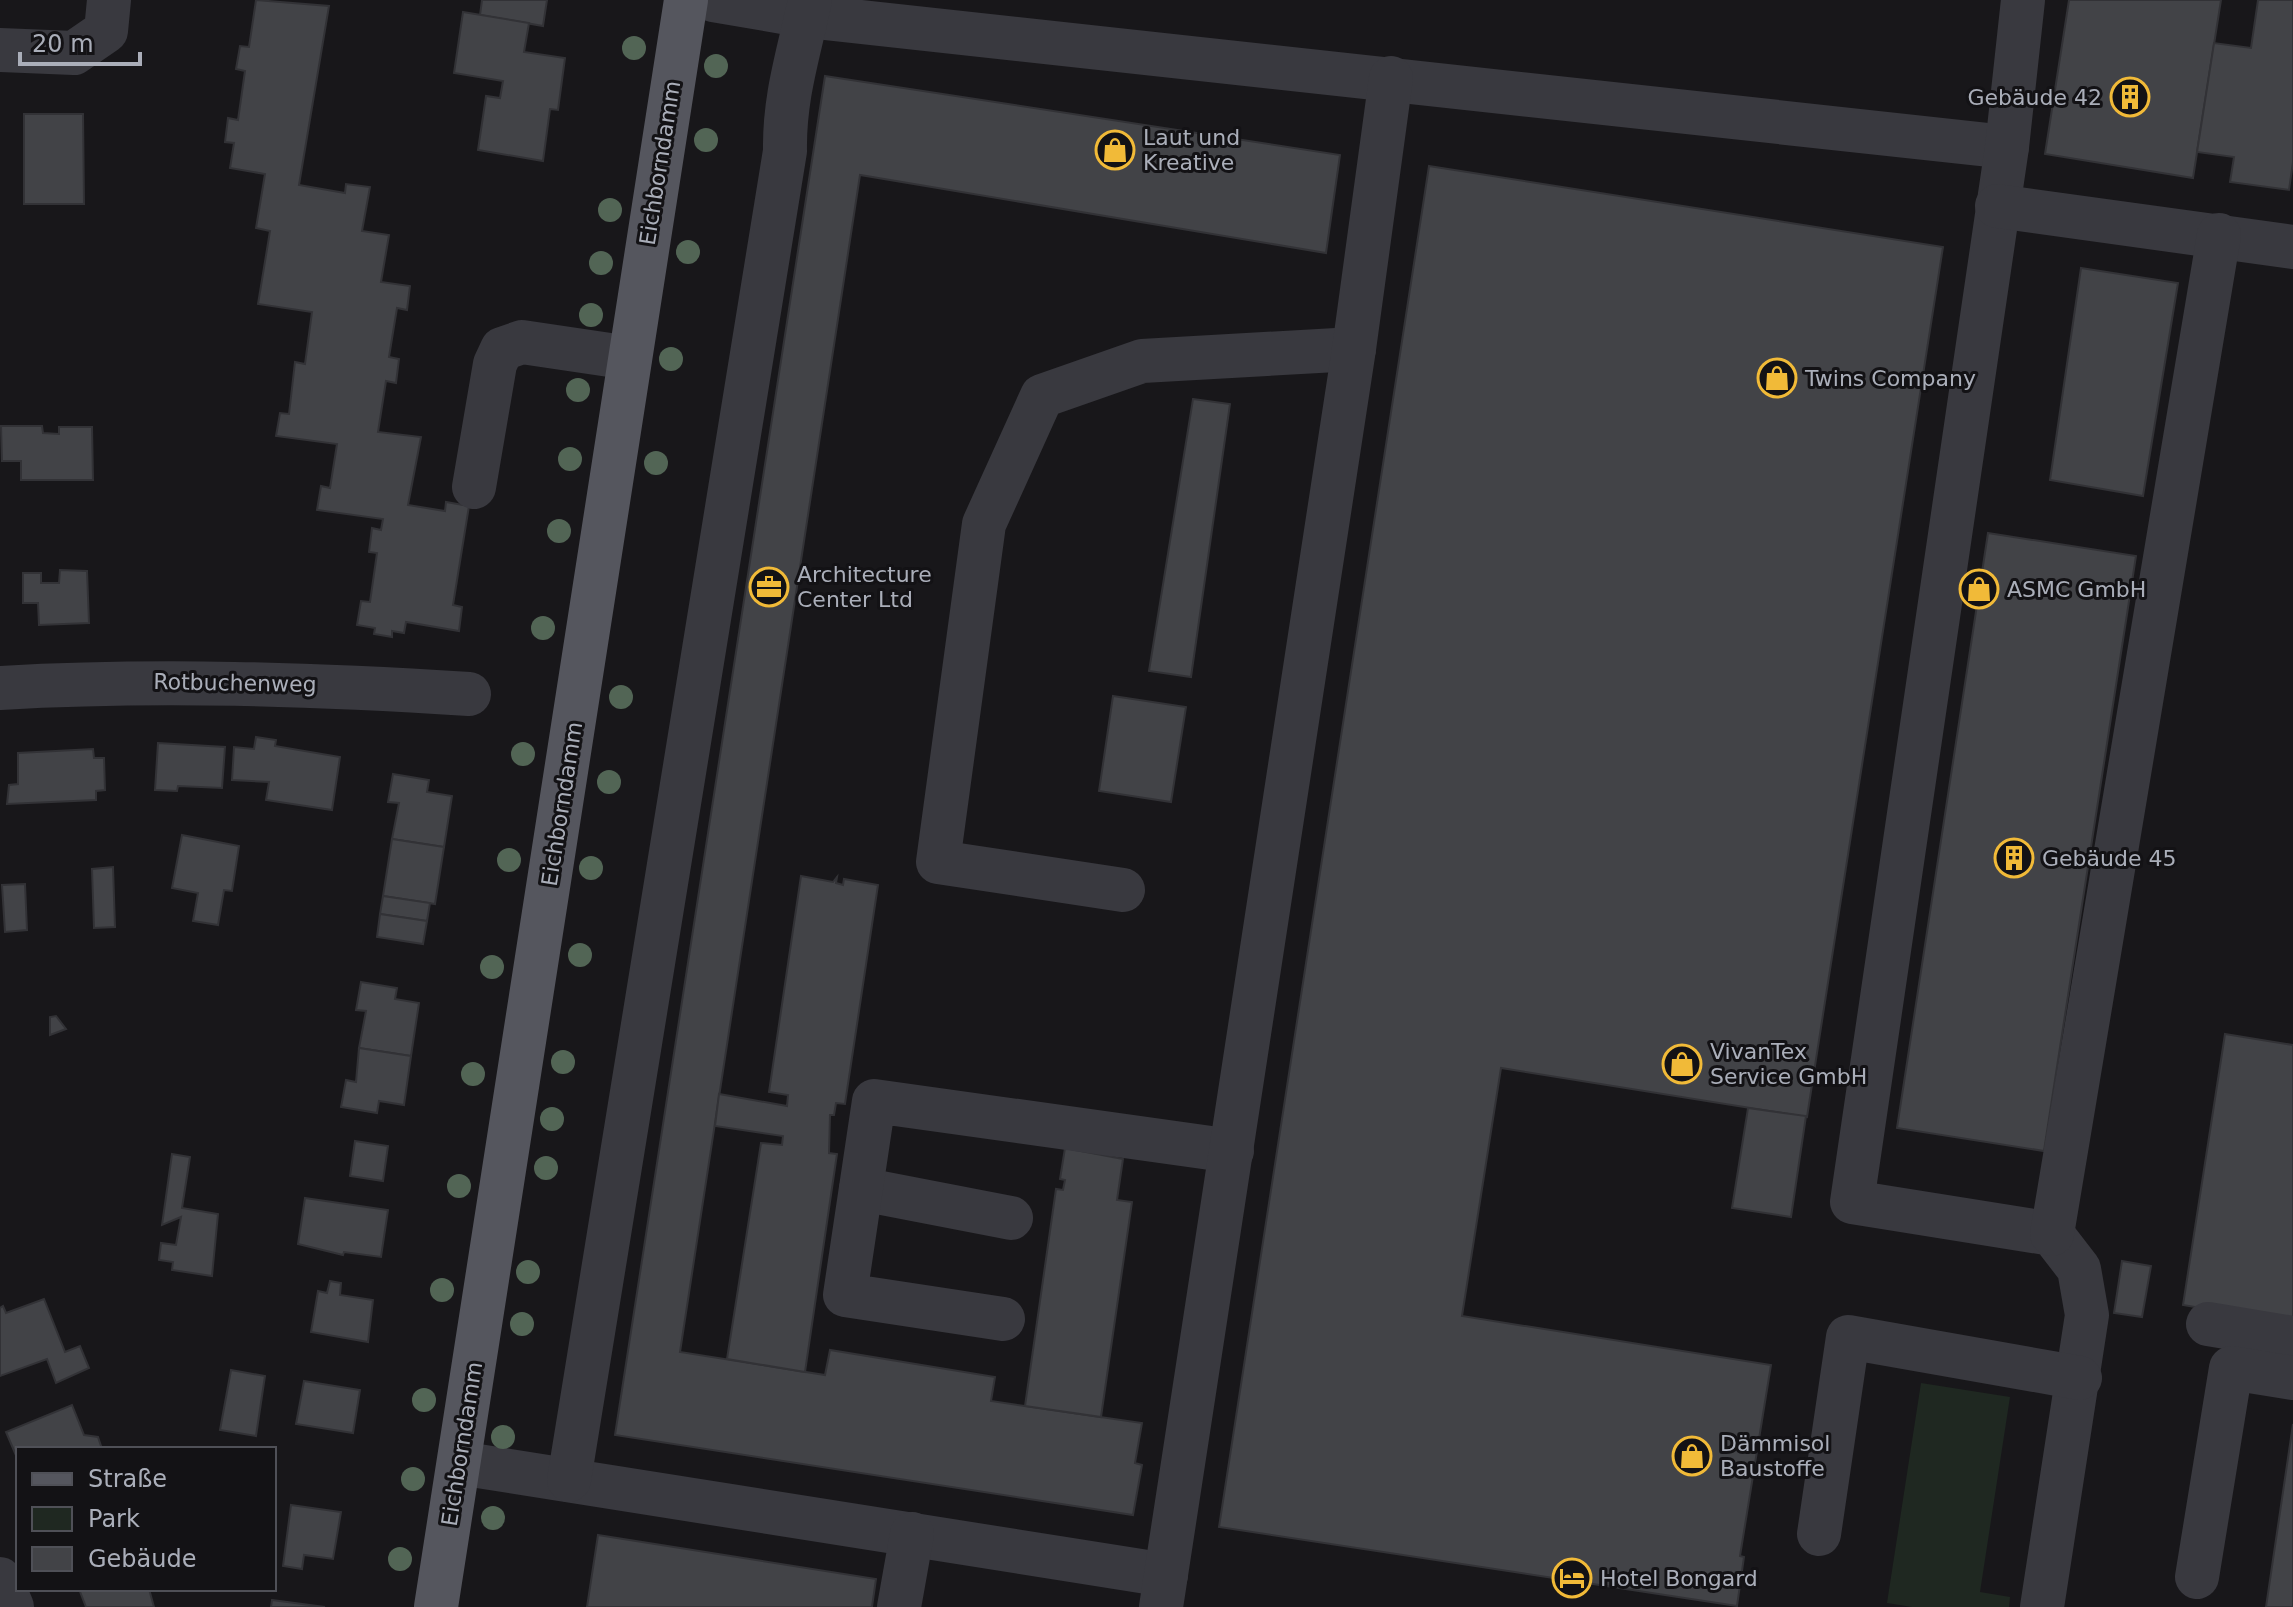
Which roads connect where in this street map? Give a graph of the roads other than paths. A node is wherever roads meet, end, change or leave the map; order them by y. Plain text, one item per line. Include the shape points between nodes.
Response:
1 (686, 0) edge
2 (713, 0) edge
3 (2023, 0) edge
4 (808, 8) edge
5 (108, 15) edge
6 (0, 50) edge
7 (1391, 78) junction
8 (2007, 147) junction
9 (1997, 206) junction
10 (2219, 235) junction
11 (2293, 247) edge
12 (1354, 349) junction
13 (630, 358) junction
14 (474, 487) dead end
15 (0, 688) edge
16 (469, 694) dead end
17 (1123, 890) dead end
18 (1232, 1151) junction
19 (861, 1189) junction
20 (1011, 1218) dead end
21 (2052, 1234) junction
22 (1003, 1319) dead end
23 (2208, 1324) dead end
24 (2293, 1338) edge
25 (2080, 1378) junction
26 (2293, 1378) edge
27 (459, 1463) junction
28 (569, 1480) junction
29 (912, 1534) junction
30 (1819, 1534) dead end
31 (2197, 1577) dead end
32 (0, 1579) edge
33 (1163, 1591) edge
34 (12, 1607) edge
35 (436, 1607) edge
36 (899, 1607) edge
37 (2042, 1607) edge

1 - 13 main road, Eichborndamm
2 - 4 street
3 - 8 street
4 - 7 street
4 - 28 street via 794,56 782,167
5 - 6 street via 74,53
7 - 8 street
7 - 12 street
8 - 9 street
9 - 10 street
9 - 21 street via 1852,1202
10 - 11 street
10 - 21 street
12 - 17 street via 1142,361 1042,396 984,524 938,862
12 - 18 street
13 - 14 street via 522,342 502,349
13 - 27 main road, Eichborndamm
15 - 16 street, Rotbuchenweg via 117,682 296,683
18 - 19 street via 874,1101
18 - 33 street
19 - 20 street
19 - 22 street via 845,1295
21 - 25 street via 2079,1269 2087,1315
23 - 24 street
25 - 30 street via 1848,1337
25 - 37 street
26 - 31 street via 2231,1368
27 - 28 street
27 - 35 main road, Eichborndamm
28 - 29 street
29 - 33 street
29 - 36 street
32 - 34 street

